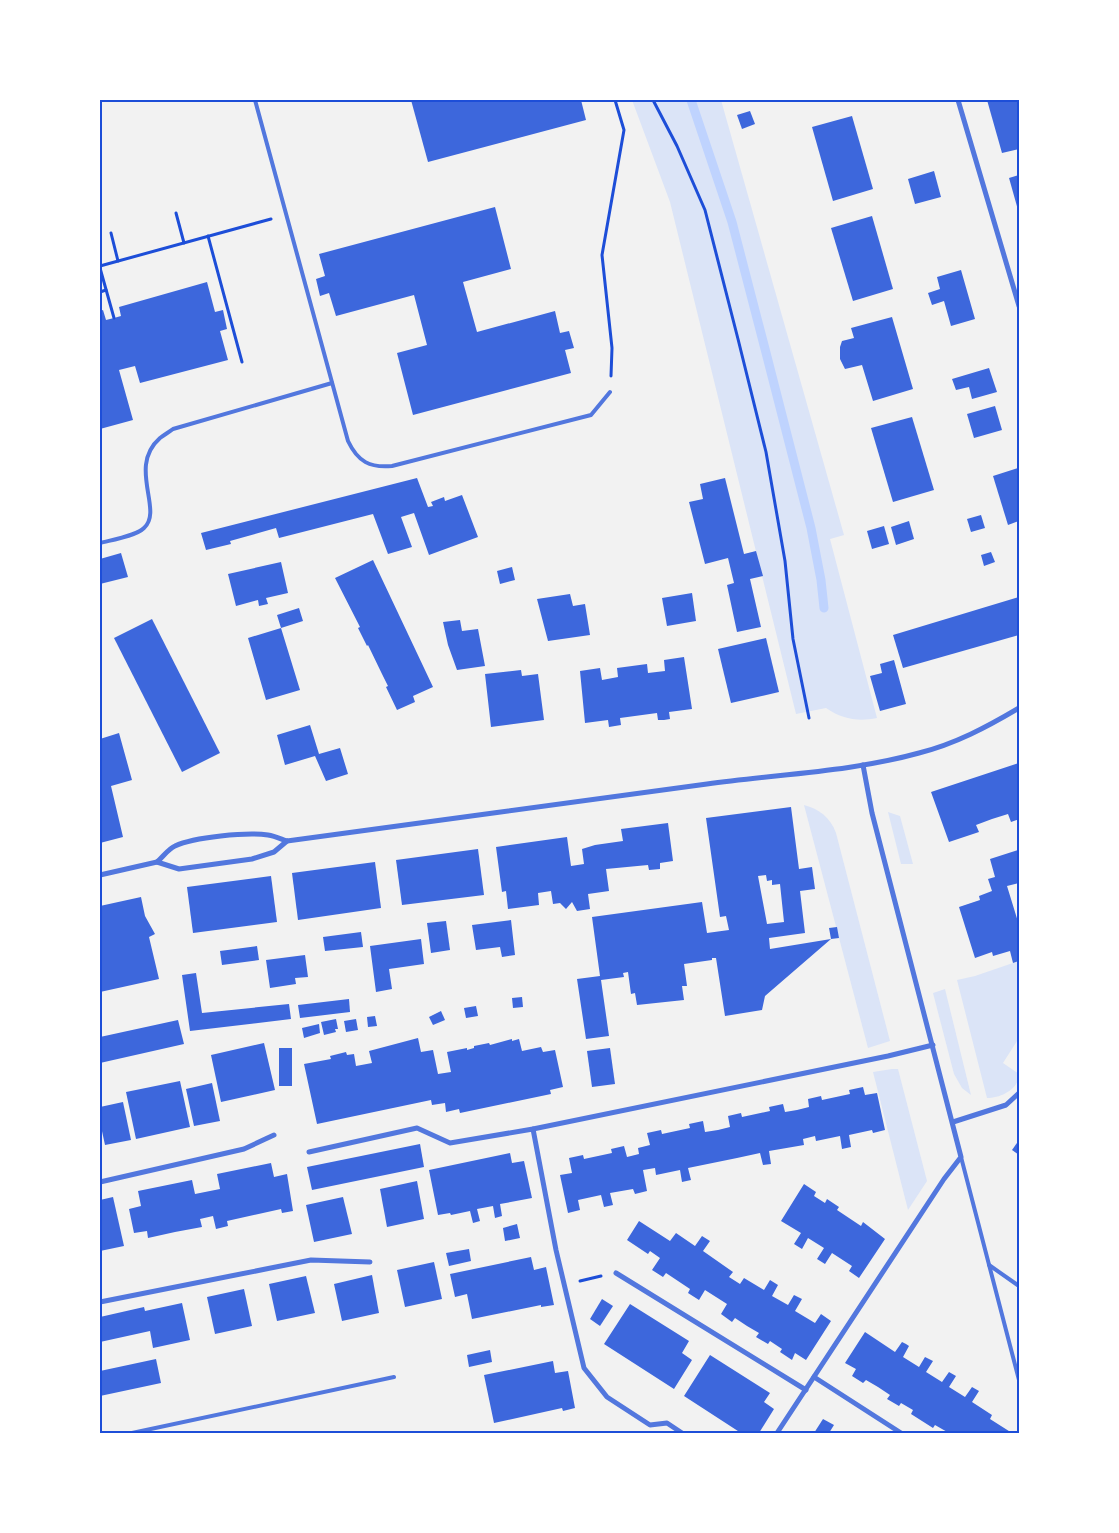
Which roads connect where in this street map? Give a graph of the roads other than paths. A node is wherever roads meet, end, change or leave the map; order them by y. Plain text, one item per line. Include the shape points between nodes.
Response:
1 (255, 100) edge
2 (958, 100) edge
3 (1019, 306) edge
4 (332, 383) junction
5 (610, 392) road end
6 (100, 544) edge
7 (1019, 708) edge
8 (863, 765) junction
9 (287, 841) junction
10 (158, 862) junction
11 (100, 875) edge
12 (933, 1045) junction
13 (1019, 1093) edge
14 (953, 1122) junction
15 (533, 1129) junction
16 (274, 1135) dead end
17 (309, 1152) dead end
18 (961, 1157) junction
19 (100, 1182) edge
20 (370, 1262) dead end
21 (989, 1266) junction
22 (616, 1273) road end
23 (1019, 1286) edge
24 (100, 1302) edge
25 (394, 1377) dead end
26 (814, 1377) junction
27 (1019, 1380) edge
28 (806, 1390) junction
29 (132, 1433) edge
30 (682, 1433) edge
31 (777, 1433) edge
32 (901, 1433) edge

1 - 4 lane
2 - 3 street
4 - 5 lane via 355,455 379,467 591,415
4 - 6 lane via 173,429 159,438 148,455 144,470 151,515 144,528
7 - 8 street via 953,742
8 - 9 street
8 - 12 street via 872,813
9 - 10 street via 274,852 252,859 179,869
9 - 10 street via 269,835 249,834 190,841 174,847
10 - 11 street
12 - 14 street
12 - 15 street
13 - 14 street via 1006,1106
14 - 18 street
15 - 17 street via 450,1143 417,1128
15 - 30 street via 556,1250 584,1368 607,1397 650,1425 667,1423
16 - 19 street via 244,1149
18 - 21 lane
18 - 26 street
20 - 24 street via 311,1260
21 - 23 lane
21 - 27 lane
22 - 28 street
25 - 29 lane
26 - 28 street
26 - 32 street
28 - 31 street

